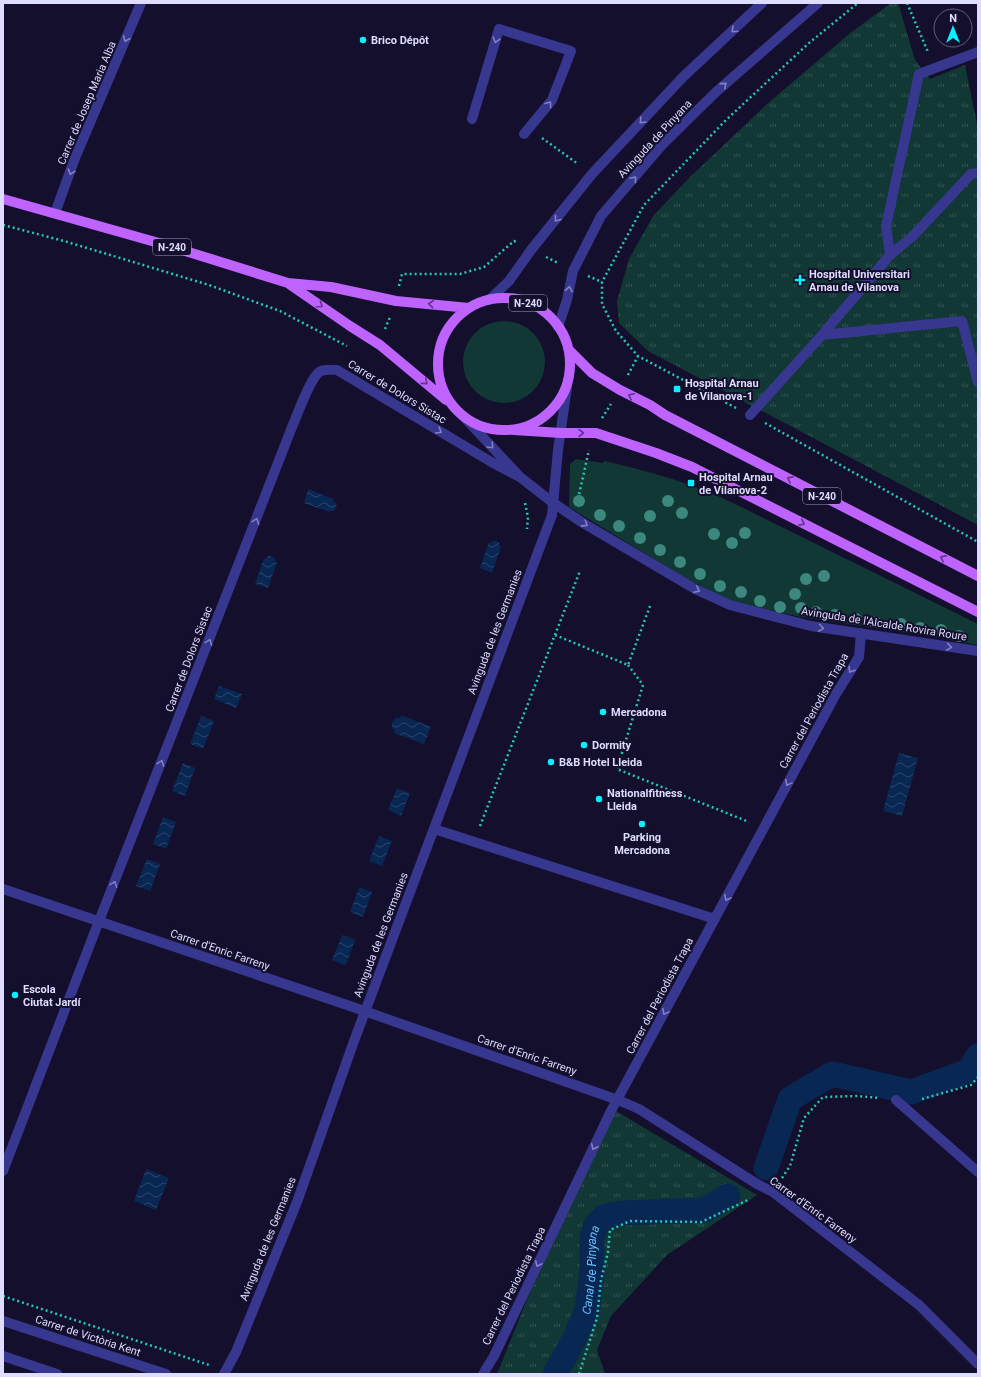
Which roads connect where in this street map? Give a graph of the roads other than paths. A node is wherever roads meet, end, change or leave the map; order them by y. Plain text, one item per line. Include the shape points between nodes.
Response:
1 (141, 3) edge
2 (762, 3) edge
3 (818, 3) edge
4 (978, 52) edge
5 (472, 119) dead end
6 (524, 134) road end
7 (978, 173) edge
8 (3, 199) edge
9 (55, 213) junction
10 (890, 255) junction
11 (288, 283) junction
12 (489, 300) junction
13 (469, 308) junction
14 (558, 327) junction
15 (822, 335) junction
16 (569, 350) junction
17 (978, 382) edge
18 (567, 387) junction
19 (452, 405) junction
20 (750, 415) road end
21 (464, 417) junction
22 (514, 430) junction
23 (561, 433) junction
24 (520, 477) junction
25 (552, 502) junction
26 (978, 576) edge
27 (978, 612) edge
28 (861, 633) junction
29 (978, 651) edge
30 (434, 829) junction
31 (3, 889) edge
32 (715, 920) junction
33 (100, 921) junction
34 (365, 1012) junction
35 (618, 1100) junction
36 (896, 1100) road end
37 (3, 1171) edge
38 (978, 1172) edge
39 (3, 1321) edge
40 (3, 1356) edge
41 (978, 1364) edge
42 (57, 1374) edge
43 (166, 1374) edge
44 (224, 1374) edge
45 (483, 1374) edge

1 -> 9 street, Carrer de Josep Maria Alba via 75,158
2 -> 12 street, Avinguda de Pinyana via 683,77 592,174 509,281
14 -> 3 street, Avinguda de Pinyana via 573,271 601,216 662,145 711,97
4 - 10 street via 920,74 886,226
6 -> 5 street via 552,100 571,51 499,29
7 - 10 street via 972,174 912,237
8 - 9 main road, N-240
9 - 11 main road, N-240
10 - 15 street
13 -> 11 main road, N-240 via 396,301 331,287
11 -> 19 main road, N-240 via 380,345
12 - 13 main road, N-240
12 - 14 main road, N-240 via 515,299 532,304
13 - 19 main road, N-240 via 446,332 438,357 440,383
14 - 16 main road, N-240
15 - 17 street via 962,321
15 - 20 street
16 - 18 main road, N-240
26 -> 16 main road, N-240 via 665,415 592,373
18 - 22 main road, N-240 via 557,404 542,418 534,424
18 - 23 street, Avinguda de les Germanies
19 - 21 main road, N-240
21 - 22 main road, N-240 via 488,429
21 -> 24 street
22 - 23 main road, N-240
23 - 25 street, Avinguda de les Germanies
23 -> 27 main road, N-240 via 596,433 692,467
24 - 25 street
33 -> 24 street, Carrer de Dolors Sistac via 313,378 320,371 337,370
25 -> 28 street, Avinguda de l'Alcalde Rovira Roure via 695,589 730,605 811,626
25 - 30 street, Avinguda de les Germanies via 552,515
28 -> 29 street, Avinguda de l'Alcalde Rovira Roure
28 -> 32 street, Carrer del Periodista Trapa via 859,658 836,694
30 - 32 street
30 - 34 street, Avinguda de les Germanies
31 - 33 street, Carrer d'Enric Farreny
32 -> 35 street, Carrer del Periodista Trapa
33 - 34 street, Carrer d'Enric Farreny
33 - 37 street, Carrer de Dolors Sistac
34 - 35 street, Carrer d'Enric Farreny
34 - 44 street, Avinguda de les Germanies via 297,1202 236,1352
35 - 41 street, Carrer d'Enric Farreny via 639,1109 773,1192 920,1305
35 -> 45 street, Carrer del Periodista Trapa
36 - 38 street
39 - 43 street, Carrer de Victòria Kent
40 - 42 street

